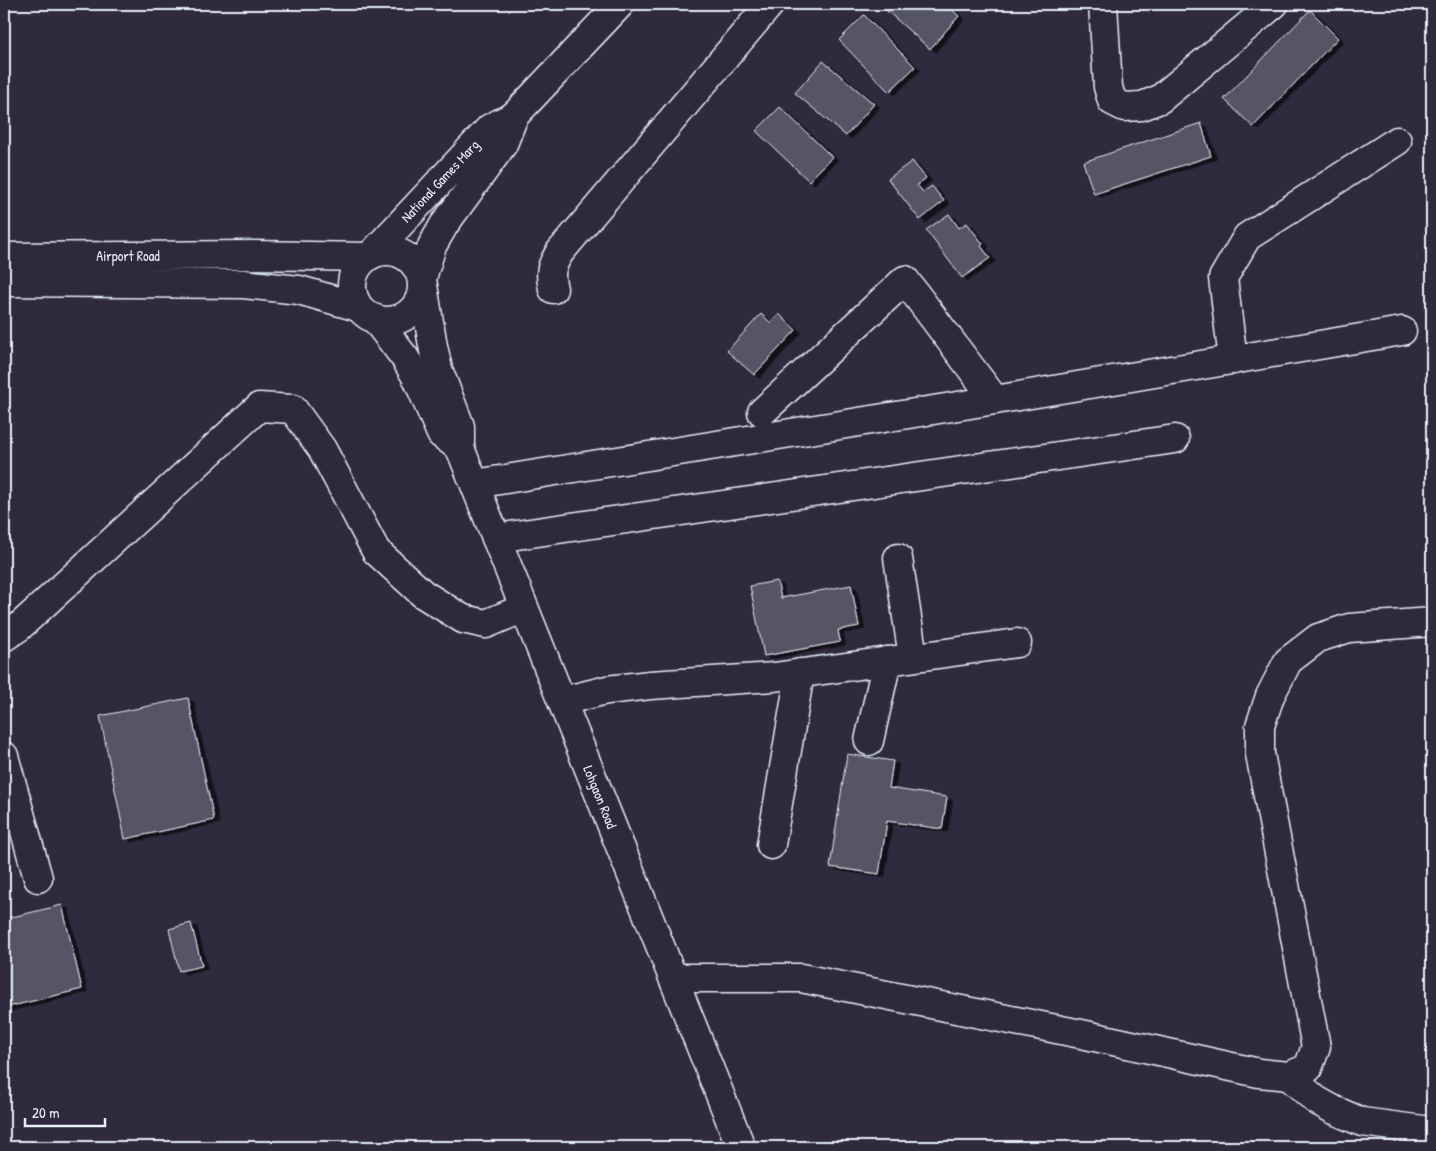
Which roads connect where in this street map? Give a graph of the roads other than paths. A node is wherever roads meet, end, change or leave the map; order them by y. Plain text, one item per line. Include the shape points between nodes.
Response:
1 (620, 4) edge
2 (770, 4) edge
3 (1103, 4) edge
4 (1274, 4) edge
5 (514, 116) junction
6 (1397, 141) dead end
7 (370, 256) junction
8 (4, 257) edge
9 (422, 281) junction
10 (4, 282) edge
11 (553, 289) dead end
12 (366, 313) junction
13 (1402, 331) dead end
14 (1233, 360) junction
15 (995, 400) junction
16 (762, 412) dead end
17 (1175, 439) dead end
18 (460, 448) junction
19 (475, 484) junction
20 (496, 538) junction
21 (898, 558) dead end
22 (524, 608) junction
23 (1432, 622) edge
24 (4, 637) edge
25 (1016, 643) dead end
26 (900, 659) junction
27 (800, 673) junction
28 (562, 701) junction
29 (870, 741) dead end
30 (4, 756) edge
31 (771, 845) dead end
32 (38, 878) dead end
33 (673, 978) junction
34 (1289, 1076) junction
35 (1432, 1130) edge
36 (741, 1147) edge

1 - 5 main road, National Games Marg
2 - 11 main road via 560,252 551,264
3 - 4 main road via 1108,87 1112,101 1124,107 1142,106 1160,99
5 - 7 main road, National Games Marg via 490,128
5 - 9 main road, National Games Marg via 503,144 432,246
6 - 14 main road via 1247,237 1223,278
7 - 8 main road, Airport Road
7 - 9 main road via 386,251 400,253 416,265
7 - 12 main road via 361,262 352,280 352,294
9 - 12 main road via 420,298 408,315 388,321
9 - 18 main road via 436,362 460,426
10 - 12 main road via 243,284 299,290
12 - 18 main road via 405,358 441,434
13 - 14 main road
14 - 15 main road
15 - 16 main road via 905,280
15 - 19 main road
17 - 20 main road
18 - 19 main road, Lohgaon Road
19 - 20 main road, Lohgaon Road
20 - 22 main road, Lohgaon Road
21 - 26 main road
22 - 24 main road via 486,624 463,619 423,594 376,551 322,449 293,410 259,407 19,627
22 - 28 main road, Lohgaon Road
23 - 34 main road via 1349,628 1318,638 1288,661 1270,696 1260,726 1260,754 1316,1047 1308,1068
25 - 26 main road
26 - 27 main road
26 - 29 main road
27 - 28 main road via 607,690
27 - 31 main road
28 - 33 main road, Lohgaon Road
30 - 32 main road
33 - 34 main road via 802,978
33 - 36 main road, Lohgaon Road
34 - 35 main road via 1316,1100 1362,1122

